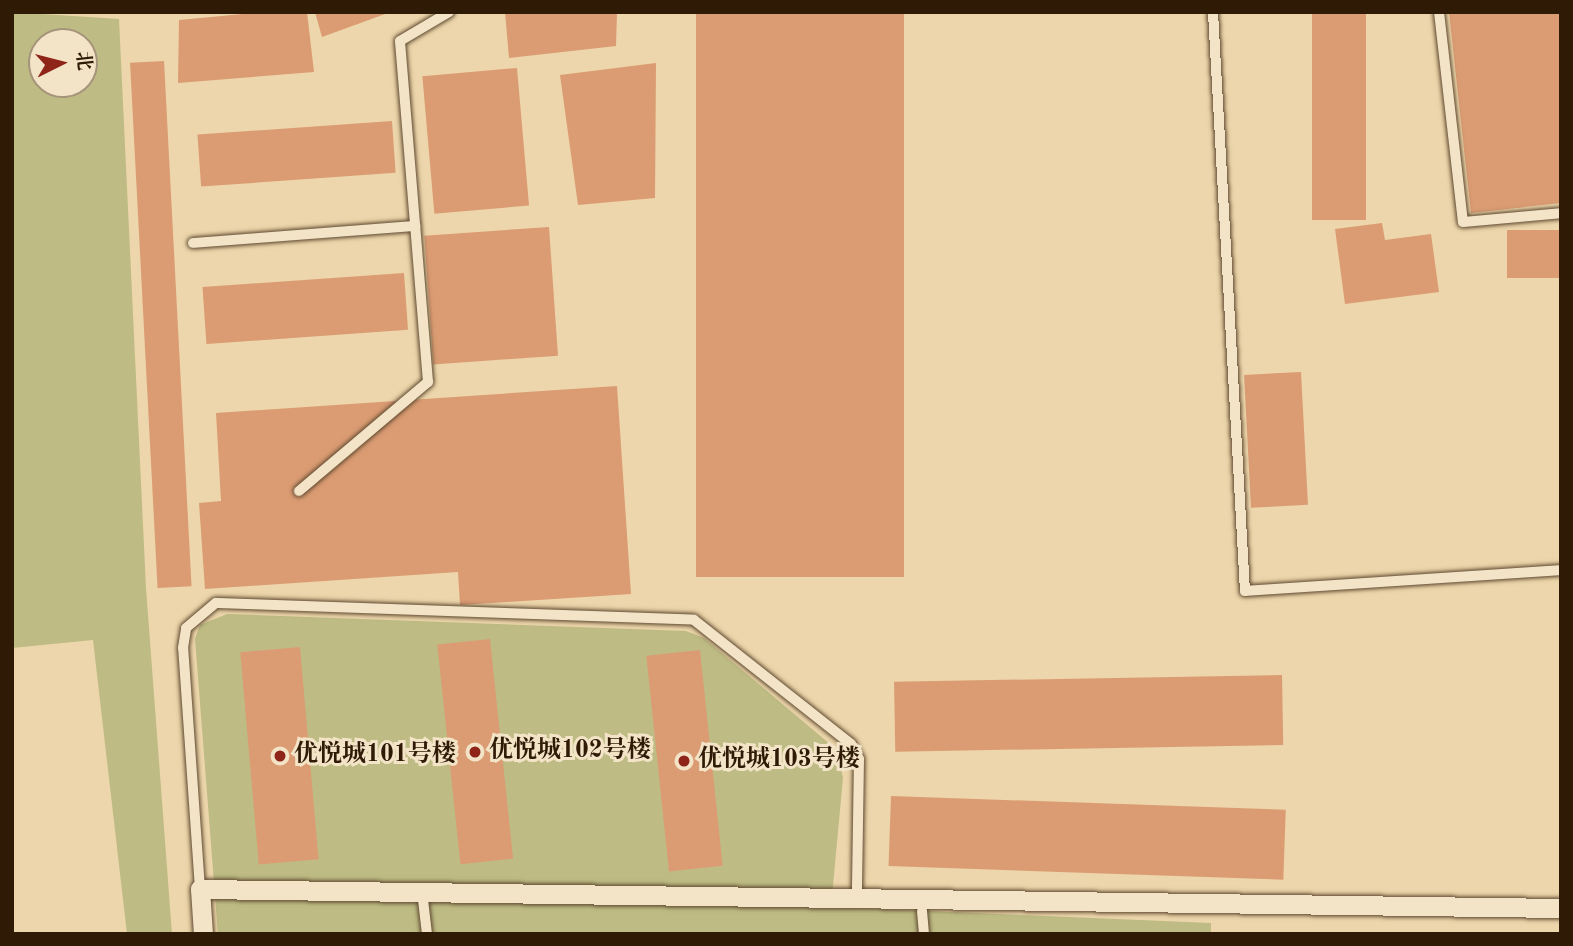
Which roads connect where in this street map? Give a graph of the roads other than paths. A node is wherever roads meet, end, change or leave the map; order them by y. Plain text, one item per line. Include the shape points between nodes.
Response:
1 (449, 12) edge
2 (1213, 12) edge
3 (1439, 12) edge
4 (1561, 213) edge
5 (415, 226) junction
6 (193, 243) dead end
7 (299, 491) dead end
8 (1561, 570) edge
9 (200, 889) junction
10 (422, 891) junction
11 (857, 893) junction
12 (1561, 908) edge
13 (922, 911) dead end
14 (203, 934) edge
15 (426, 934) edge
16 (924, 934) edge

1 - 5 lane via 400,41
2 - 8 lane via 1245,591
3 - 4 lane via 1463,222
5 - 6 lane
5 - 7 lane via 428,382
9 - 10 street
9 - 11 lane via 183,648 186,628 216,603 694,620 850,744 859,759
9 - 14 street
10 - 11 street
10 - 15 lane
11 - 12 street
13 - 16 lane

